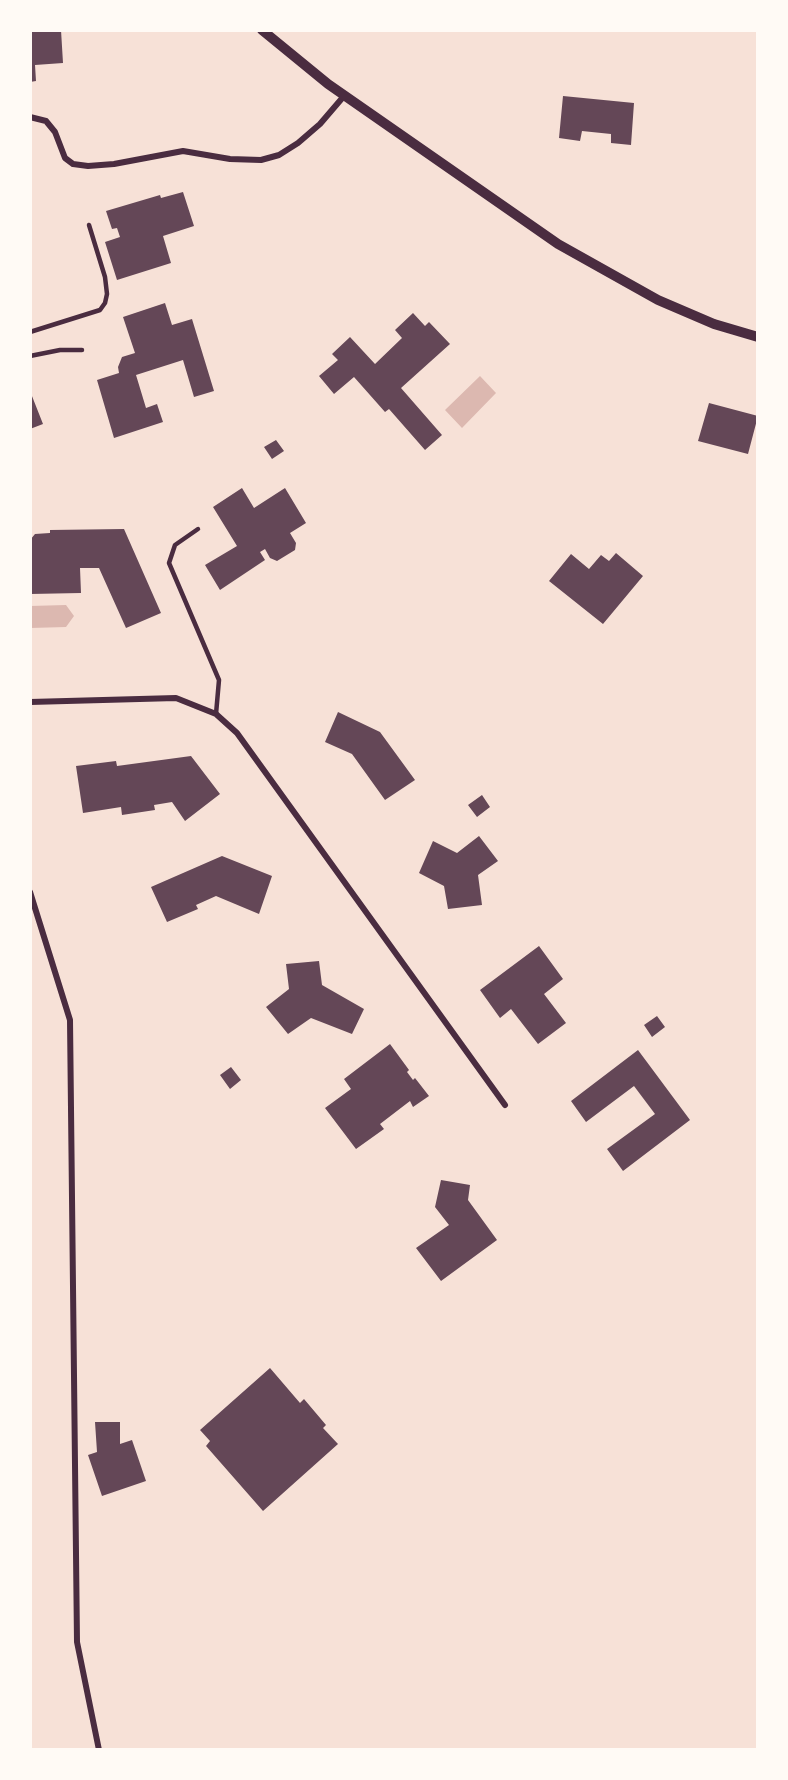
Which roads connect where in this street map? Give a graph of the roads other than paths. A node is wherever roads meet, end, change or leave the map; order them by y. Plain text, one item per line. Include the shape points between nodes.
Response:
1 (263, 30) edge
2 (344, 96) junction
3 (30, 117) edge
4 (89, 225) dead end
5 (30, 332) edge
6 (758, 337) edge
7 (82, 350) dead end
8 (30, 356) edge
9 (198, 530) dead end
10 (30, 702) edge
11 (216, 714) junction
12 (30, 892) edge
13 (506, 1105) dead end
14 (99, 1750) edge

1 - 2 street
2 - 3 street via 298,143 261,160 183,150 114,164 73,164 65,158 46,121
2 - 6 street via 558,244 609,274 657,300
4 - 5 lane via 105,277 105,303 100,310
7 - 8 lane
9 - 11 lane via 175,545 170,563 219,680
10 - 11 street via 176,698
11 - 13 street via 237,733
12 - 14 street via 70,1020 76,1642

